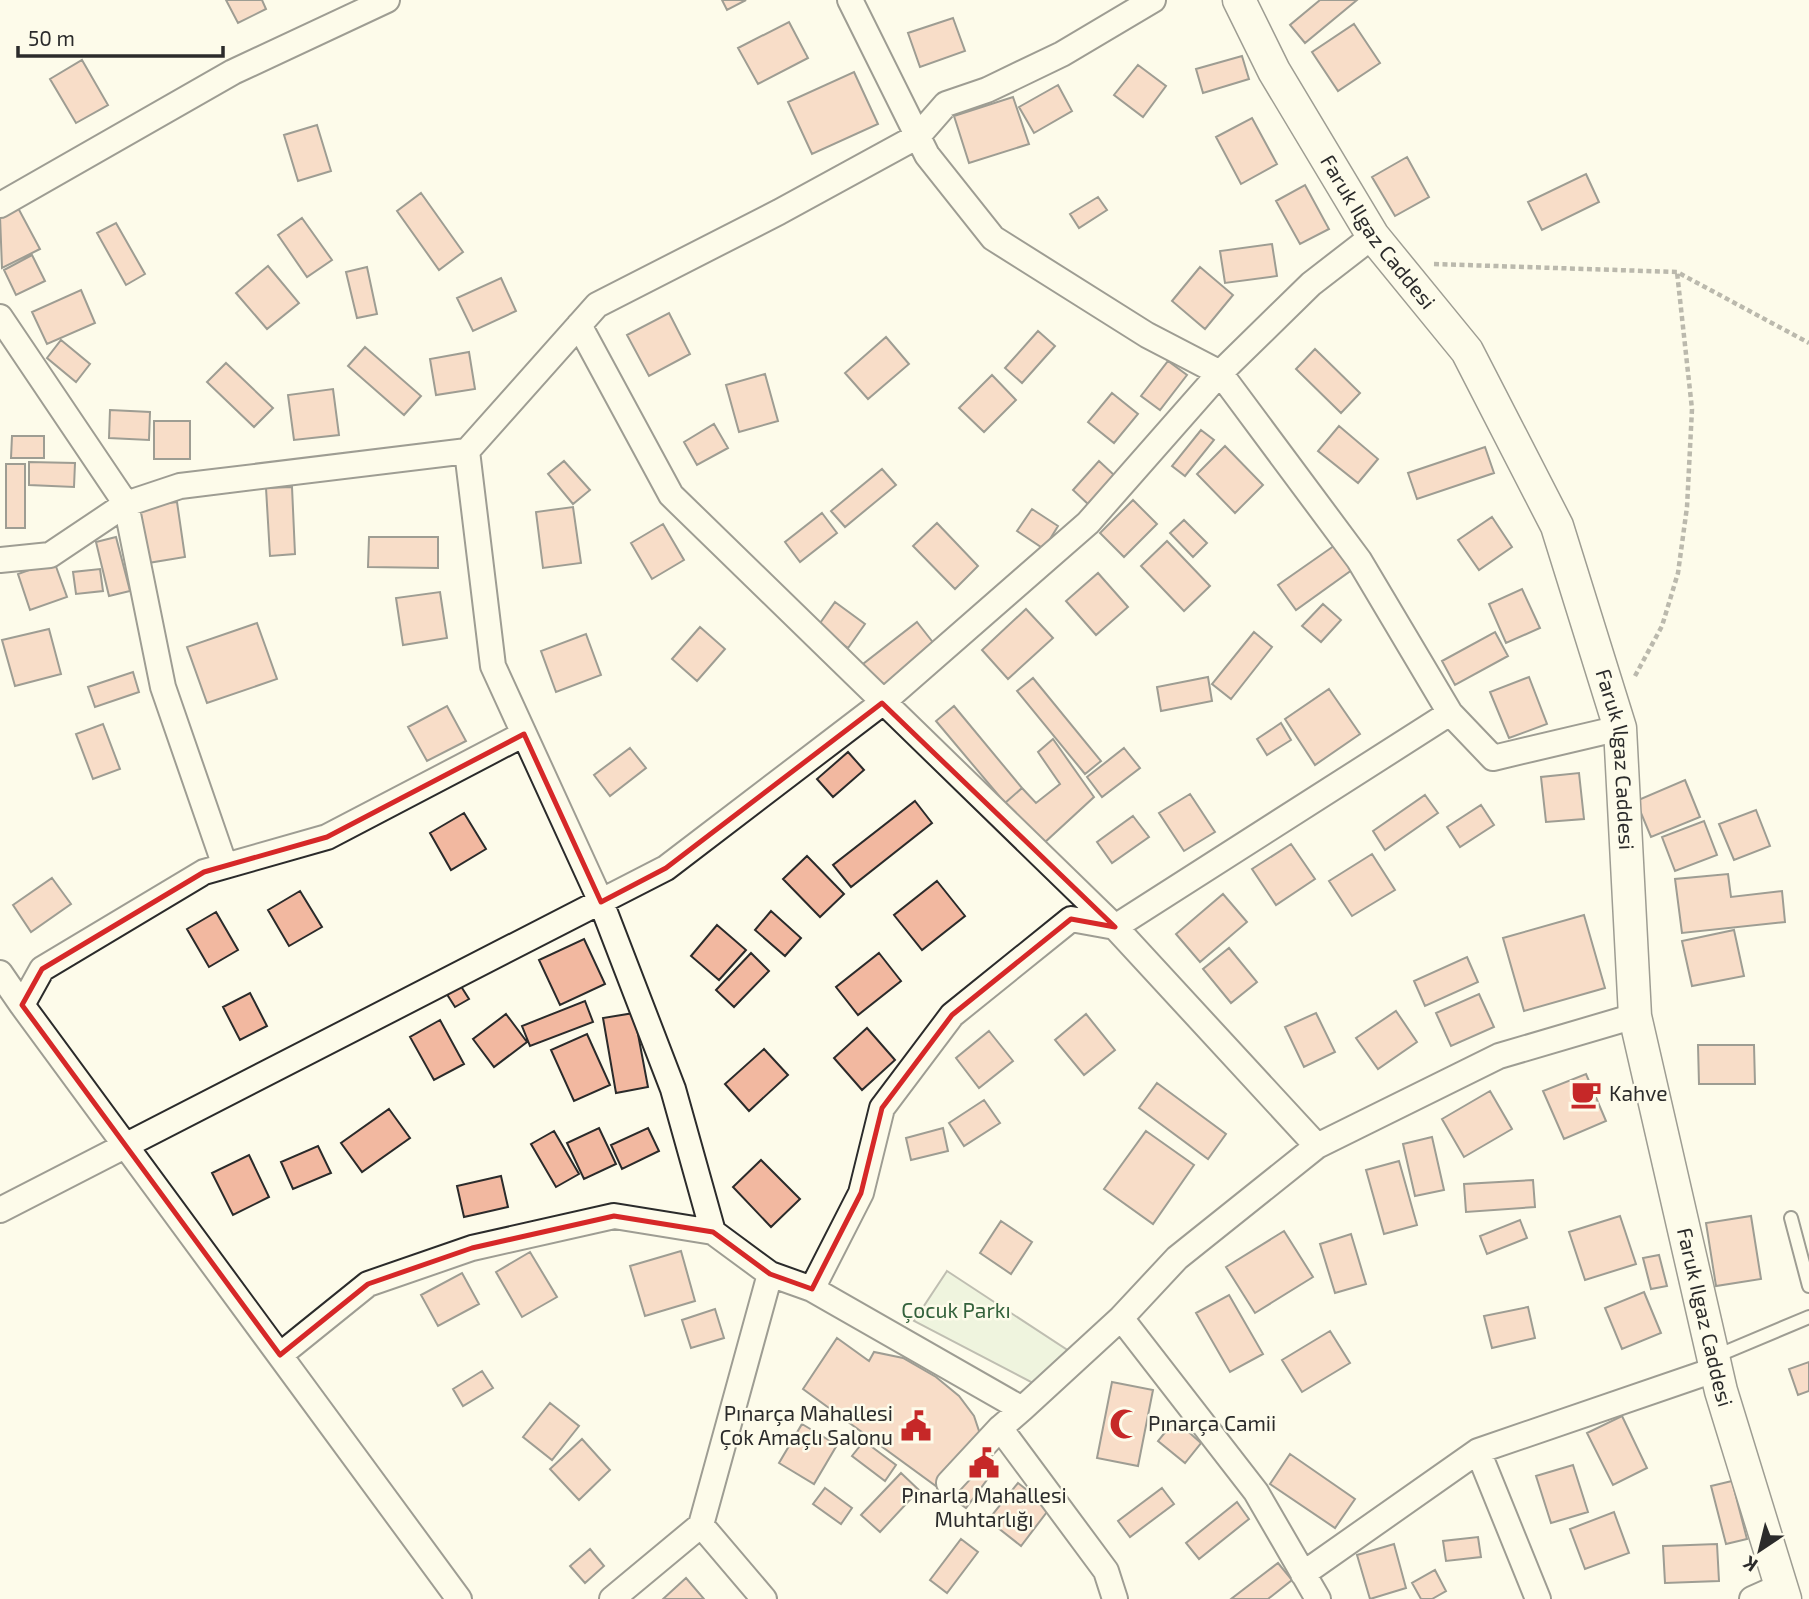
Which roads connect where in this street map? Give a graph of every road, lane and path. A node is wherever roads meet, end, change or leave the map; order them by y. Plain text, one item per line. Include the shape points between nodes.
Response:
1 (387, 0) edge
2 (850, 0) edge
3 (1153, 0) edge
4 (1240, 0) edge
5 (918, 136) junction
6 (0, 205) edge
7 (1373, 236) junction
8 (1395, 263) junction
9 (1677, 272) junction
10 (0, 317) edge
11 (579, 325) junction
12 (1809, 343) edge
13 (1220, 373) junction
14 (467, 451) junction
15 (126, 503) junction
16 (0, 560) edge
17 (882, 703) junction
18 (1450, 713) junction
19 (1617, 721) junction
20 (524, 734) junction
21 (225, 866) junction
22 (601, 902) junction
23 (1115, 927) junction
24 (0, 973) edge
25 (22, 1004) junction
26 (1635, 1016) junction
27 (125, 1146) junction
28 (1317, 1146) junction
29 (0, 1210) edge
30 (1791, 1218) dead end
31 (713, 1232) junction
32 (770, 1274) junction
33 (1809, 1286) edge
34 (812, 1289) junction
35 (1809, 1317) edge
36 (1121, 1318) junction
37 (280, 1355) junction
38 (1715, 1363) junction
39 (1022, 1409) junction
40 (1000, 1428) junction
41 (1478, 1451) junction
42 (949, 1483) dead end
43 (701, 1525) junction
44 (1303, 1574) junction
45 (1783, 1592) edge
46 (459, 1599) edge
47 (612, 1599) edge
48 (764, 1599) edge
49 (1115, 1599) edge
50 (1318, 1599) edge
51 (1538, 1599) edge
52 (1752, 1599) edge

1 - 6 street via 233,72
2 - 5 street
3 - 5 street via 1062,54 946,104
4 - 7 street, Faruk Ilgaz Caddesi via 1274,71
5 - 11 street via 597,304
5 - 13 street via 927,155 993,238 1147,335
7 - 8 street, Faruk Ilgaz Caddesi
7 - 13 street via 1311,284
8 - 9 path
8 - 19 street, Faruk Ilgaz Caddesi via 1467,351 1556,526
9 - 12 path
9 - 19 path via 1692,409 1687,507 1678,573 1662,626
10 - 15 street
11 - 14 street
11 - 17 street via 671,495
13 - 17 street via 1088,523
13 - 18 street via 1359,560
14 - 15 street via 180,486
14 - 20 street via 492,666
15 - 16 street via 50,555
15 - 21 street via 163,687
17 - 22 street via 666,868
17 - 23 street
18 - 19 street via 1493,758
18 - 23 street
19 - 26 street, Faruk Ilgaz Caddesi
20 - 21 street via 327,837
20 - 22 street
21 - 25 street via 204,872 42,969
22 - 27 street
22 - 31 street via 674,1089
23 - 28 street
23 - 34 street via 1071,919 952,1015 882,1108 861,1194
24 - 25 street
25 - 27 street
26 - 28 street via 1499,1056
26 - 38 street, Faruk Ilgaz Caddesi
27 - 29 street
27 - 37 street
28 - 36 street via 1177,1258
30 - 33 lane
31 - 32 street
31 - 37 street via 614,1216 472,1248 368,1284
32 - 34 street
32 - 43 street
34 - 39 street
35 - 38 lane
36 - 39 street
36 - 44 street via 1256,1492
37 - 46 street
38 - 41 street
38 - 45 street, Faruk Ilgaz Caddesi
39 - 40 street
40 - 42 street
40 - 49 street via 1106,1571
41 - 44 street
41 - 51 street
43 - 47 street
43 - 48 street
44 - 50 street
45 - 52 street

